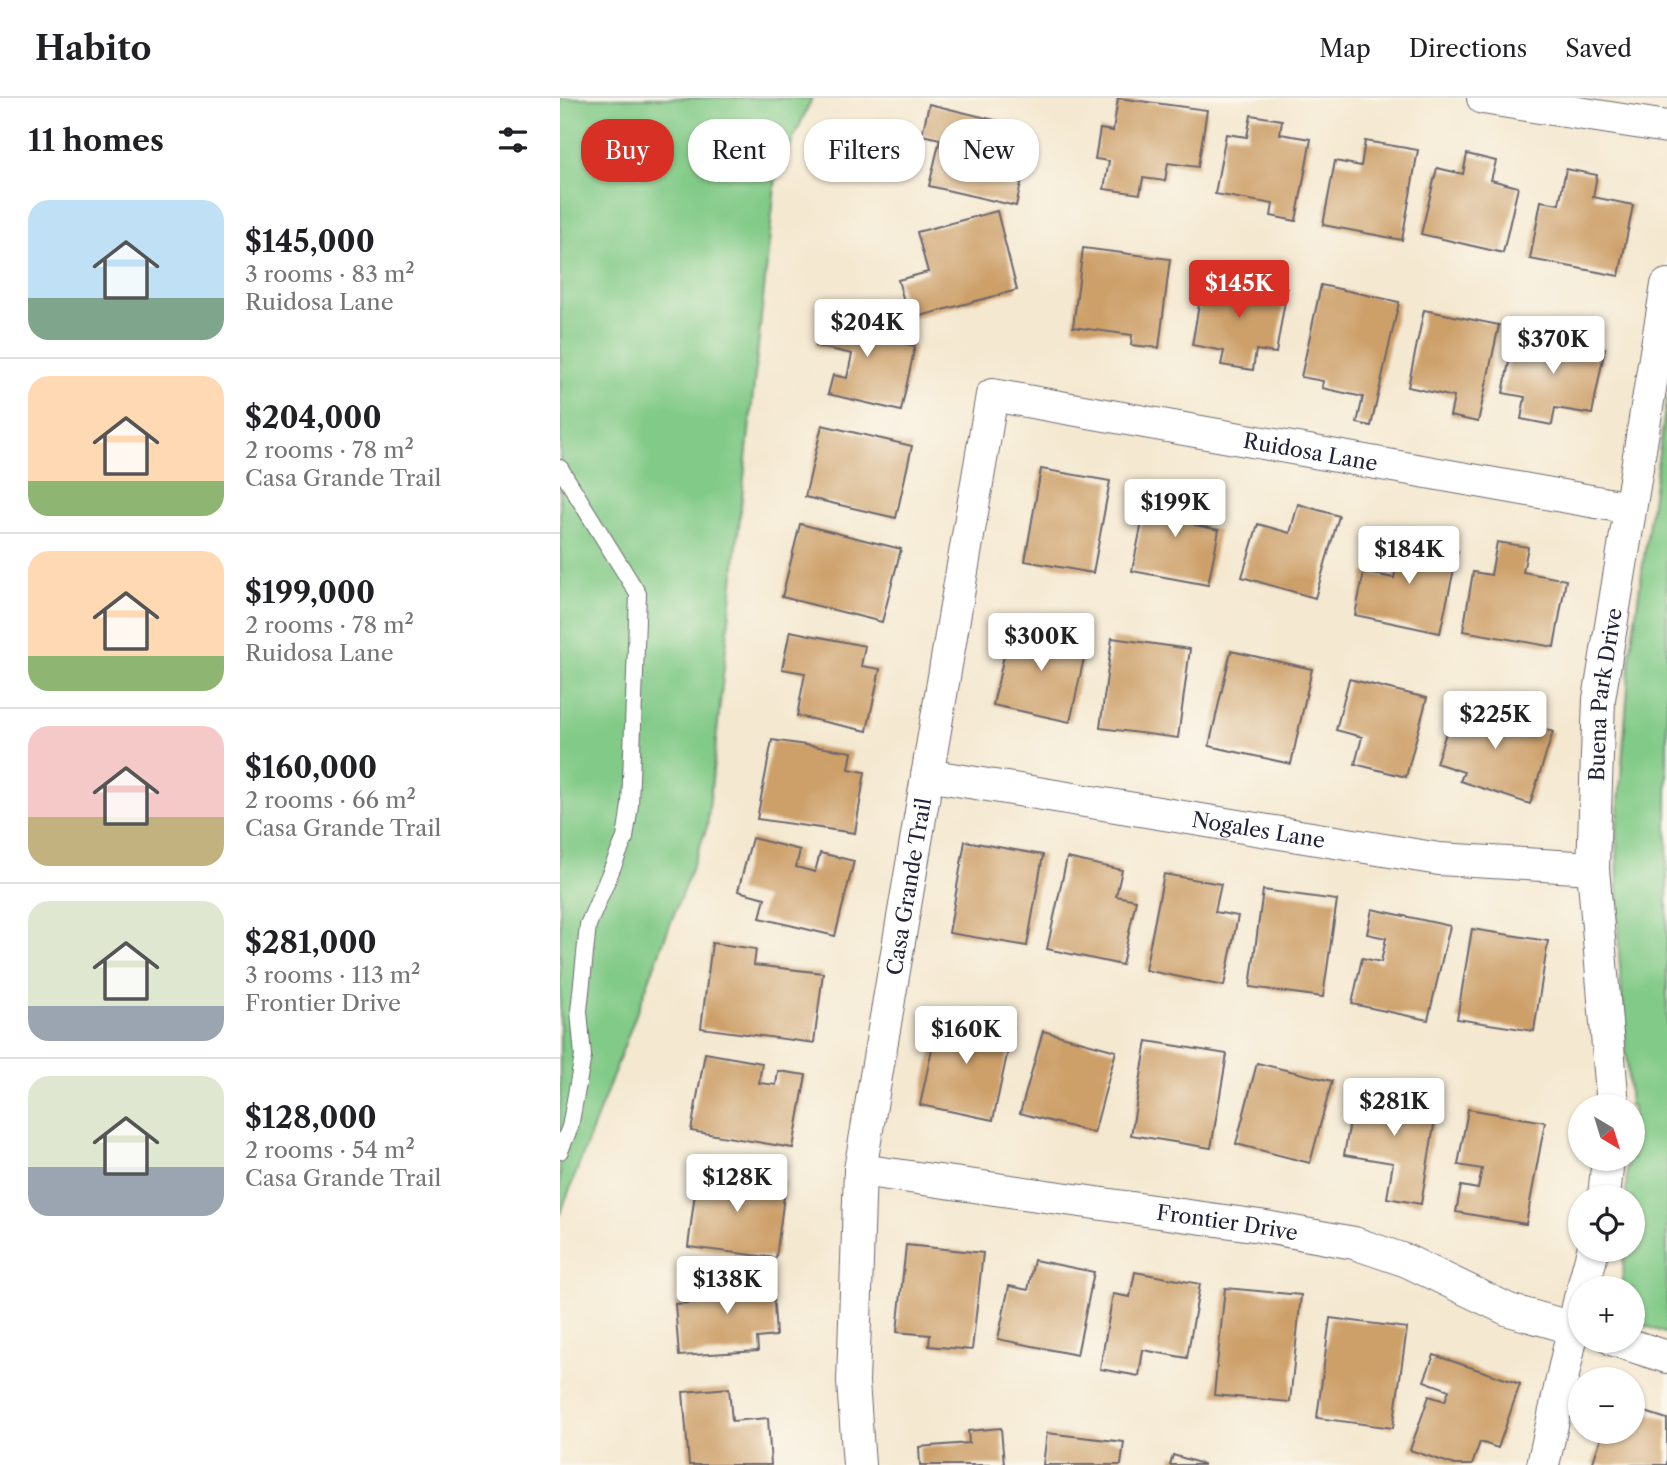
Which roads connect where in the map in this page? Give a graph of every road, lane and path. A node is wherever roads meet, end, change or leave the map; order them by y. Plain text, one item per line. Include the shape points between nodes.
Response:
1 (1483, 98) edge
2 (1667, 127) edge
3 (1667, 285) edge
4 (992, 395) joint
5 (560, 468) edge
6 (1630, 508) junction
7 (928, 775) junction
8 (1593, 868) junction
9 (1612, 1094) edge
10 (560, 1150) edge
11 (860, 1170) junction
12 (1568, 1318) edge
13 (1645, 1350) edge
14 (1570, 1353) edge
15 (1667, 1357) edge
16 (859, 1465) edge
17 (1543, 1465) edge

1 - 2 street
3 - 6 street, Buena Park Drive
4 - 6 street, Ruidosa Lane
4 - 7 street, Casa Grande Trail
5 - 10 lane via 638,594 630,804 625,838 588,925 579,1011 583,1056 570,1127
6 - 8 street, Buena Park Drive via 1598,699
7 - 8 street, Nogales Lane via 1439,859
7 - 11 street, Casa Grande Trail
8 - 9 street, Buena Park Drive
11 - 12 street, Frontier Drive via 1354,1243 1407,1261 1509,1310
11 - 16 street, Casa Grande Trail via 853,1382
13 - 15 street
14 - 17 street

